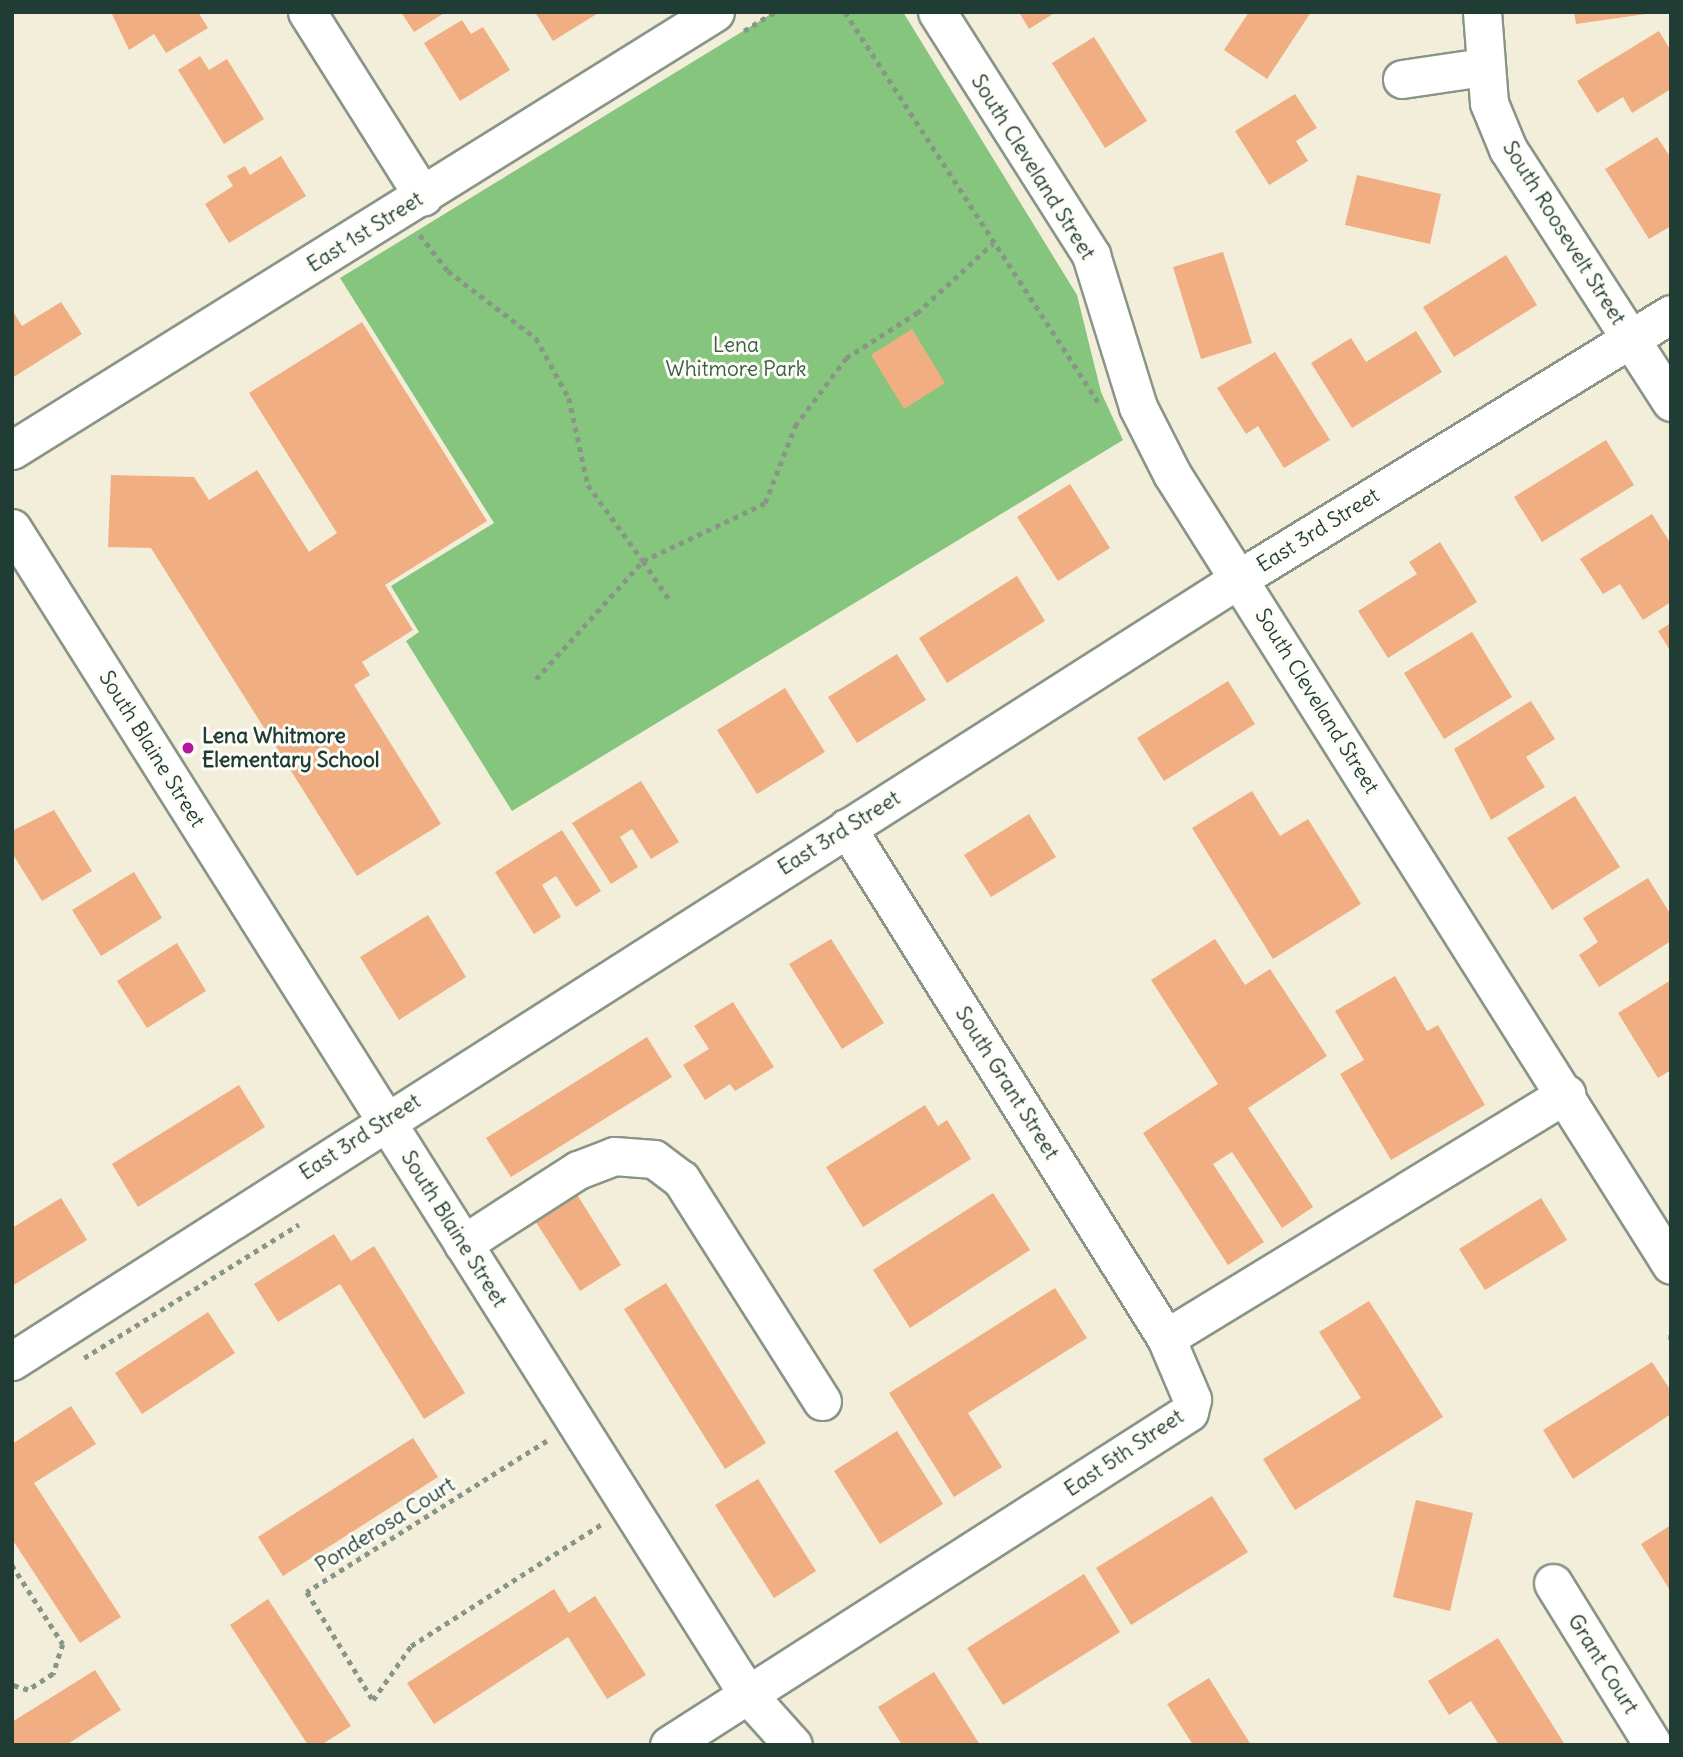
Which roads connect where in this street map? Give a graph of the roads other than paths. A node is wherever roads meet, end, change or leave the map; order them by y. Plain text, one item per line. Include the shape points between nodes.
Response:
1 (307, 12) edge
2 (715, 12) edge
3 (937, 12) edge
4 (1482, 12) edge
5 (1483, 66) junction
6 (1402, 79) dead end
7 (421, 214) junction
8 (1671, 314) edge
9 (1630, 339) junction
10 (1671, 402) edge
11 (12, 450) edge
12 (12, 528) edge
13 (1240, 578) junction
14 (847, 828) junction
15 (1566, 1094) junction
16 (385, 1121) junction
17 (463, 1244) junction
18 (1671, 1265) edge
19 (1166, 1338) junction
20 (12, 1361) edge
21 (822, 1401) dead end
22 (1553, 1583) dead end
23 (748, 1695) junction
24 (669, 1745) edge
25 (793, 1745) edge
26 (1653, 1745) edge

1 - 7 street
2 - 7 street, East 1st Street
3 - 13 street, South Cleveland Street via 1091,255 1138,407
4 - 5 street, South Roosevelt Street
5 - 6 street
5 - 9 street, South Roosevelt Street via 1508,149
7 - 11 street, East 1st Street
8 - 9 street, East 3rd Street
9 - 10 street, South Roosevelt Street
9 - 13 street, East 3rd Street
12 - 16 street, South Blaine Street
13 - 14 street, East 3rd Street
13 - 15 street, South Cleveland Street
14 - 16 street, East 3rd Street
14 - 19 street, South Grant Street
15 - 18 street, South Cleveland Street
15 - 19 street
16 - 17 street, South Blaine Street
16 - 20 street, East 3rd Street
17 - 21 street via 578,1170 614,1156 654,1159 681,1179
17 - 23 street, South Blaine Street
19 - 23 street, East 5th Street via 1183,1365 1189,1412
22 - 26 street, Grant Court
23 - 24 street, East 5th Street
23 - 25 street, South Blaine Street

